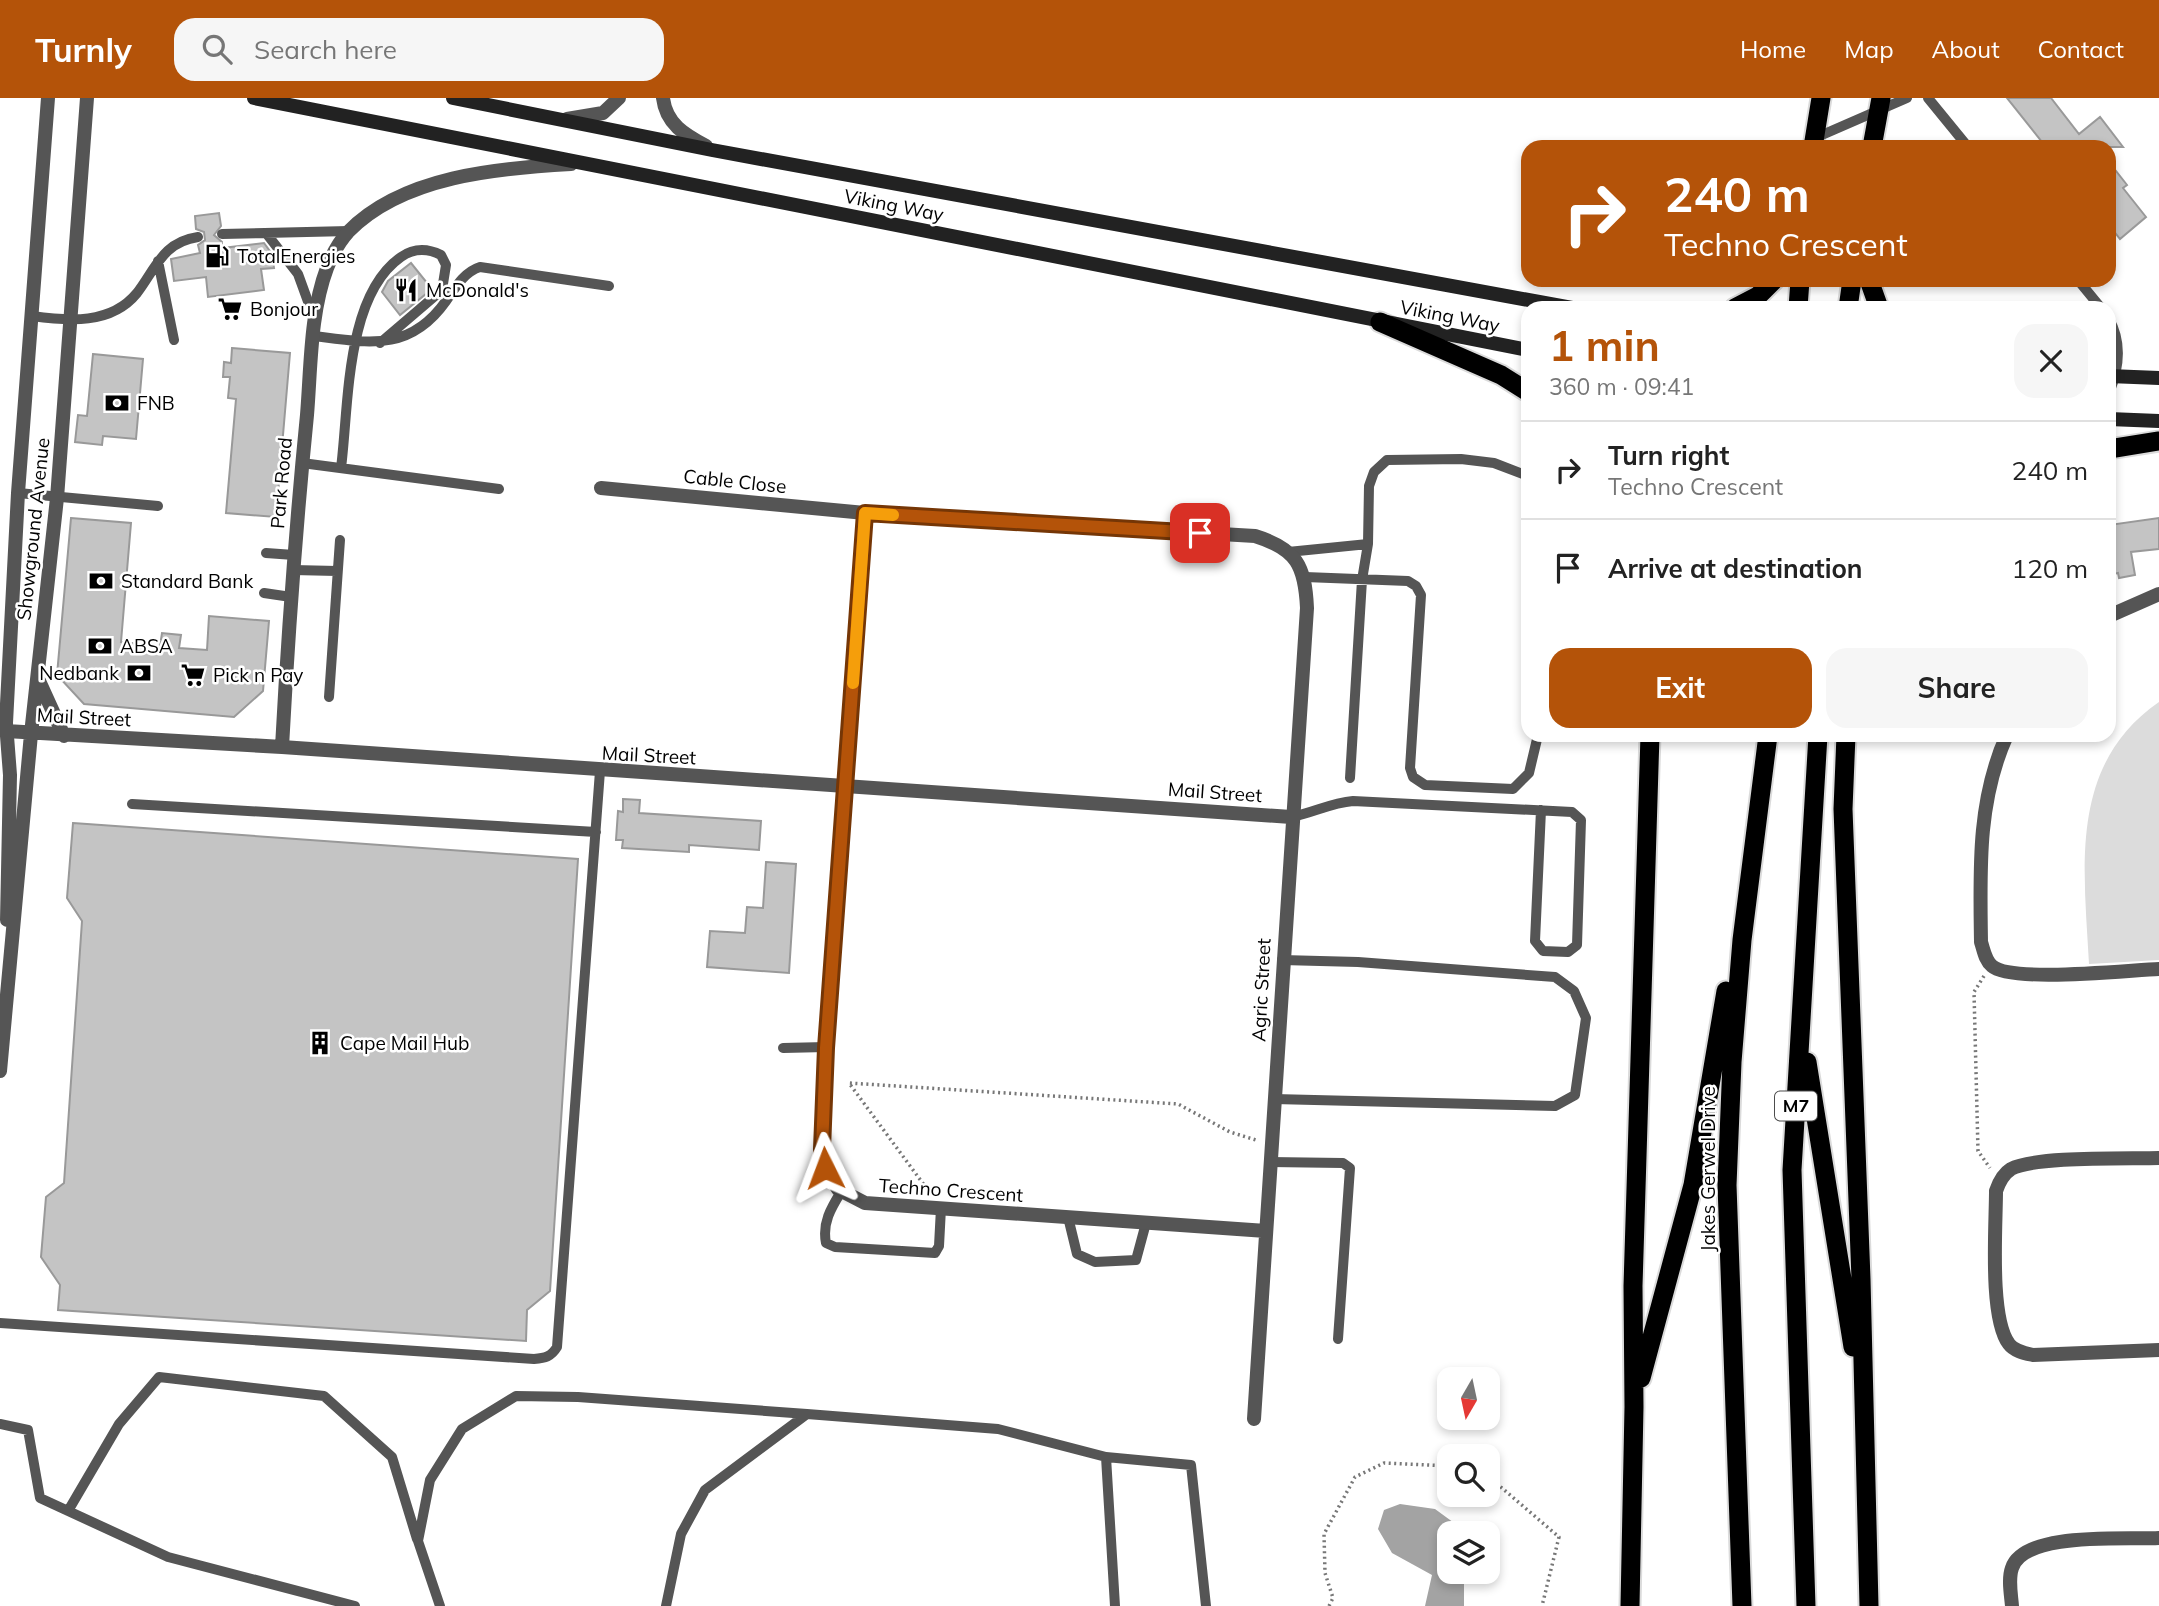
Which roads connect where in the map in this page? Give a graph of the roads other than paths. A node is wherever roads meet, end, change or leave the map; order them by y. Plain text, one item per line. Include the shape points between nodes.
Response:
1 (48, 98) edge
2 (87, 98) edge
3 (254, 98) edge
4 (453, 98) edge
5 (619, 98) edge
6 (663, 98) edge
7 (1821, 98) edge
8 (1906, 98) edge
9 (1928, 98) edge
10 (1880, 105) edge
11 (555, 119) junction
12 (1814, 140) edge
13 (1818, 140) edge
14 (1873, 140) edge
15 (1962, 140) edge
16 (712, 150) junction
17 (586, 163) junction
18 (349, 231) junction
19 (266, 233) junction
20 (222, 234) dead end
21 (198, 237) dead end
22 (158, 261) junction
23 (609, 286) dead end
24 (1766, 287) edge
25 (2084, 287) edge
26 (1534, 301) edge
27 (1749, 301) edge
28 (2095, 301) edge
29 (32, 316) junction
30 (315, 320) junction
31 (71, 321) junction
32 (1380, 322) junction
33 (314, 337) junction
34 (174, 340) dead end
35 (356, 342) junction
36 (380, 343) junction
37 (1521, 349) edge
38 (2116, 377) edge
39 (2159, 378) edge
40 (1521, 387) edge
41 (2116, 419) edge
42 (2159, 421) edge
43 (2159, 441) edge
44 (2116, 448) edge
45 (302, 463) junction
46 (341, 468) junction
47 (1521, 473) edge
48 (601, 488) dead end
49 (499, 489) dead end
50 (18, 493) junction
51 (57, 498) junction
52 (158, 506) dead end
53 (865, 513) junction
54 (340, 540) dead end
55 (1368, 544) junction
56 (266, 552) dead end
57 (1288, 552) junction
58 (294, 555) junction
59 (293, 570) junction
60 (337, 571) junction
61 (1303, 571) junction
62 (1362, 580) junction
63 (264, 593) dead end
64 (2159, 594) edge
65 (291, 597) junction
66 (2116, 613) edge
67 (37, 677) junction
68 (330, 697) dead end
69 (6, 731) junction
70 (31, 734) junction
71 (64, 736) junction
72 (1536, 742) edge
73 (1650, 742) edge
74 (1767, 742) edge
75 (1818, 742) edge
76 (1846, 742) edge
77 (2005, 742) edge
78 (282, 747) junction
79 (600, 771) junction
80 (1350, 778) dead end
81 (846, 786) junction
82 (132, 804) dead end
83 (1541, 810) junction
84 (1291, 817) junction
85 (596, 832) junction
86 (1742, 940) junction
87 (1283, 960) junction
88 (9, 963) junction
89 (2159, 969) edge
90 (1801, 1026) junction
91 (783, 1048) dead end
92 (826, 1048) junction
93 (0, 1071) edge
94 (1274, 1099) junction
95 (2159, 1158) edge
96 (1270, 1162) junction
97 (841, 1192) junction
98 (941, 1208) junction
99 (1068, 1217) junction
100 (1146, 1223) junction
101 (1266, 1231) junction
102 (0, 1322) edge
103 (1338, 1339) dead end
104 (2159, 1350) edge
105 (1634, 1407) junction
106 (807, 1414) junction
107 (1254, 1419) dead end
108 (0, 1424) edge
109 (1864, 1428) junction
110 (1106, 1457) junction
111 (68, 1511) junction
112 (2159, 1538) edge
113 (418, 1541) junction
114 (355, 1606) edge
115 (440, 1606) edge
116 (666, 1606) edge
117 (1115, 1606) edge
118 (1206, 1606) edge
119 (1630, 1606) edge
120 (1742, 1606) edge
121 (1805, 1606) edge
122 (1869, 1606) edge
123 (2012, 1606) edge

1 - 29 street, Showground Avenue
2 - 31 street, Showground Avenue
3 - 17 main road, Viking Way
4 - 11 main road, Viking Way
5 - 11 street via 596,115
6 - 16 street via 667,116 676,127
7 - 12 highway
8 - 10 lane
9 - 15 lane
10 - 13 lane
10 - 14 highway
11 - 16 main road, Viking Way
16 - 26 main road, Viking Way
17 - 18 street via 498,168 461,176 394,200
17 - 32 main road, Viking Way
18 - 19 lane
18 - 30 street, Park Road via 326,270
19 - 20 lane
19 - 30 lane via 298,274
21 - 22 lane via 173,244
22 - 31 lane via 126,303 110,313
22 - 34 lane
23 - 36 lane via 480,267 466,274 431,320 400,339
24 - 27 highway
25 - 28 lane
29 - 31 lane
29 - 50 street, Showground Avenue
30 - 33 street, Park Road
31 - 51 street, Showground Avenue
32 - 37 main road, Viking Way
32 - 40 highway via 1501,374
33 - 35 lane
33 - 45 street, Park Road
35 - 36 lane
35 - 36 lane via 366,300 385,270 414,251 441,256 446,265 442,290
35 - 46 lane
38 - 39 main road
41 - 42 main road
43 - 44 highway
45 - 46 lane
45 - 58 street, Park Road
46 - 49 lane
47 - 55 lane via 1461,459 1387,460 1377,467 1369,486
48 - 53 street, Cable Close
50 - 51 lane
50 - 69 street, Showground Avenue
51 - 52 lane
51 - 67 street, Showground Avenue
53 - 57 street via 1255,536
53 - 81 street
54 - 60 lane
55 - 57 lane
55 - 62 lane
56 - 58 lane
57 - 61 street
58 - 59 street, Park Road
59 - 60 lane
59 - 65 street, Park Road
60 - 68 lane
61 - 62 lane
61 - 84 street, Agric Street via 1307,608
62 - 72 lane via 1408,581 1420,595 1410,768 1418,781 1513,789 1529,773
62 - 80 lane
63 - 65 lane
64 - 66 street
65 - 78 street, Park Road
67 - 70 street, Showground Avenue
67 - 71 street
69 - 70 street, Mail Street
69 - 88 street, Showground Avenue
70 - 71 street, Mail Street
70 - 88 street, Showground Avenue
71 - 78 street, Mail Street
73 - 105 highway via 1633,1286
74 - 86 highway, Jakes Gerwel Drive
75 - 90 highway, M7
76 - 109 highway via 1843,809
77 - 89 street via 1990,785 1981,838 1981,942 1991,966 2026,975
78 - 79 street, Mail Street
79 - 81 street, Mail Street
79 - 85 lane
81 - 84 street, Mail Street
81 - 92 street
82 - 85 lane
83 - 83 lane via 1572,812 1581,820 1577,945 1568,951 1543,951 1535,941
83 - 84 lane via 1353,801
84 - 87 street, Agric Street
85 - 102 lane via 553,1353 534,1359
86 - 105 highway via 1726,991 1693,1185
86 - 120 highway, Jakes Gerwel Drive via 1727,1185
87 - 94 street, Agric Street
87 - 94 lane via 1555,977 1574,990 1586,1018 1575,1095 1555,1106
88 - 93 street, Showground Avenue
90 - 109 highway
90 - 121 highway, M7 via 1792,1170
91 - 92 lane
92 - 97 street via 822,1149 825,1168
94 - 96 street, Agric Street
95 - 104 street via 2014,1167 1996,1191 1997,1318 2008,1344 2033,1355
96 - 101 street, Agric Street
96 - 103 lane via 1343,1163 1350,1168
97 - 98 street, Techno Crescent via 865,1203
97 - 98 lane via 825,1228 826,1243 835,1247 935,1253
98 - 99 street, Techno Crescent
99 - 100 street, Techno Crescent
99 - 100 lane via 1077,1254 1095,1262 1136,1260
100 - 101 street, Techno Crescent
101 - 107 street, Agric Street
105 - 119 highway
106 - 110 lane via 998,1429
106 - 113 lane via 516,1396 462,1429 430,1480
106 - 116 lane via 705,1490 681,1534
108 - 111 lane via 28,1430 40,1498
109 - 122 highway
110 - 117 lane
110 - 118 lane via 1191,1465
111 - 113 lane via 119,1424 159,1377 324,1396 392,1457
111 - 114 lane via 168,1557
112 - 123 street via 2034,1546 2011,1569
113 - 115 lane

